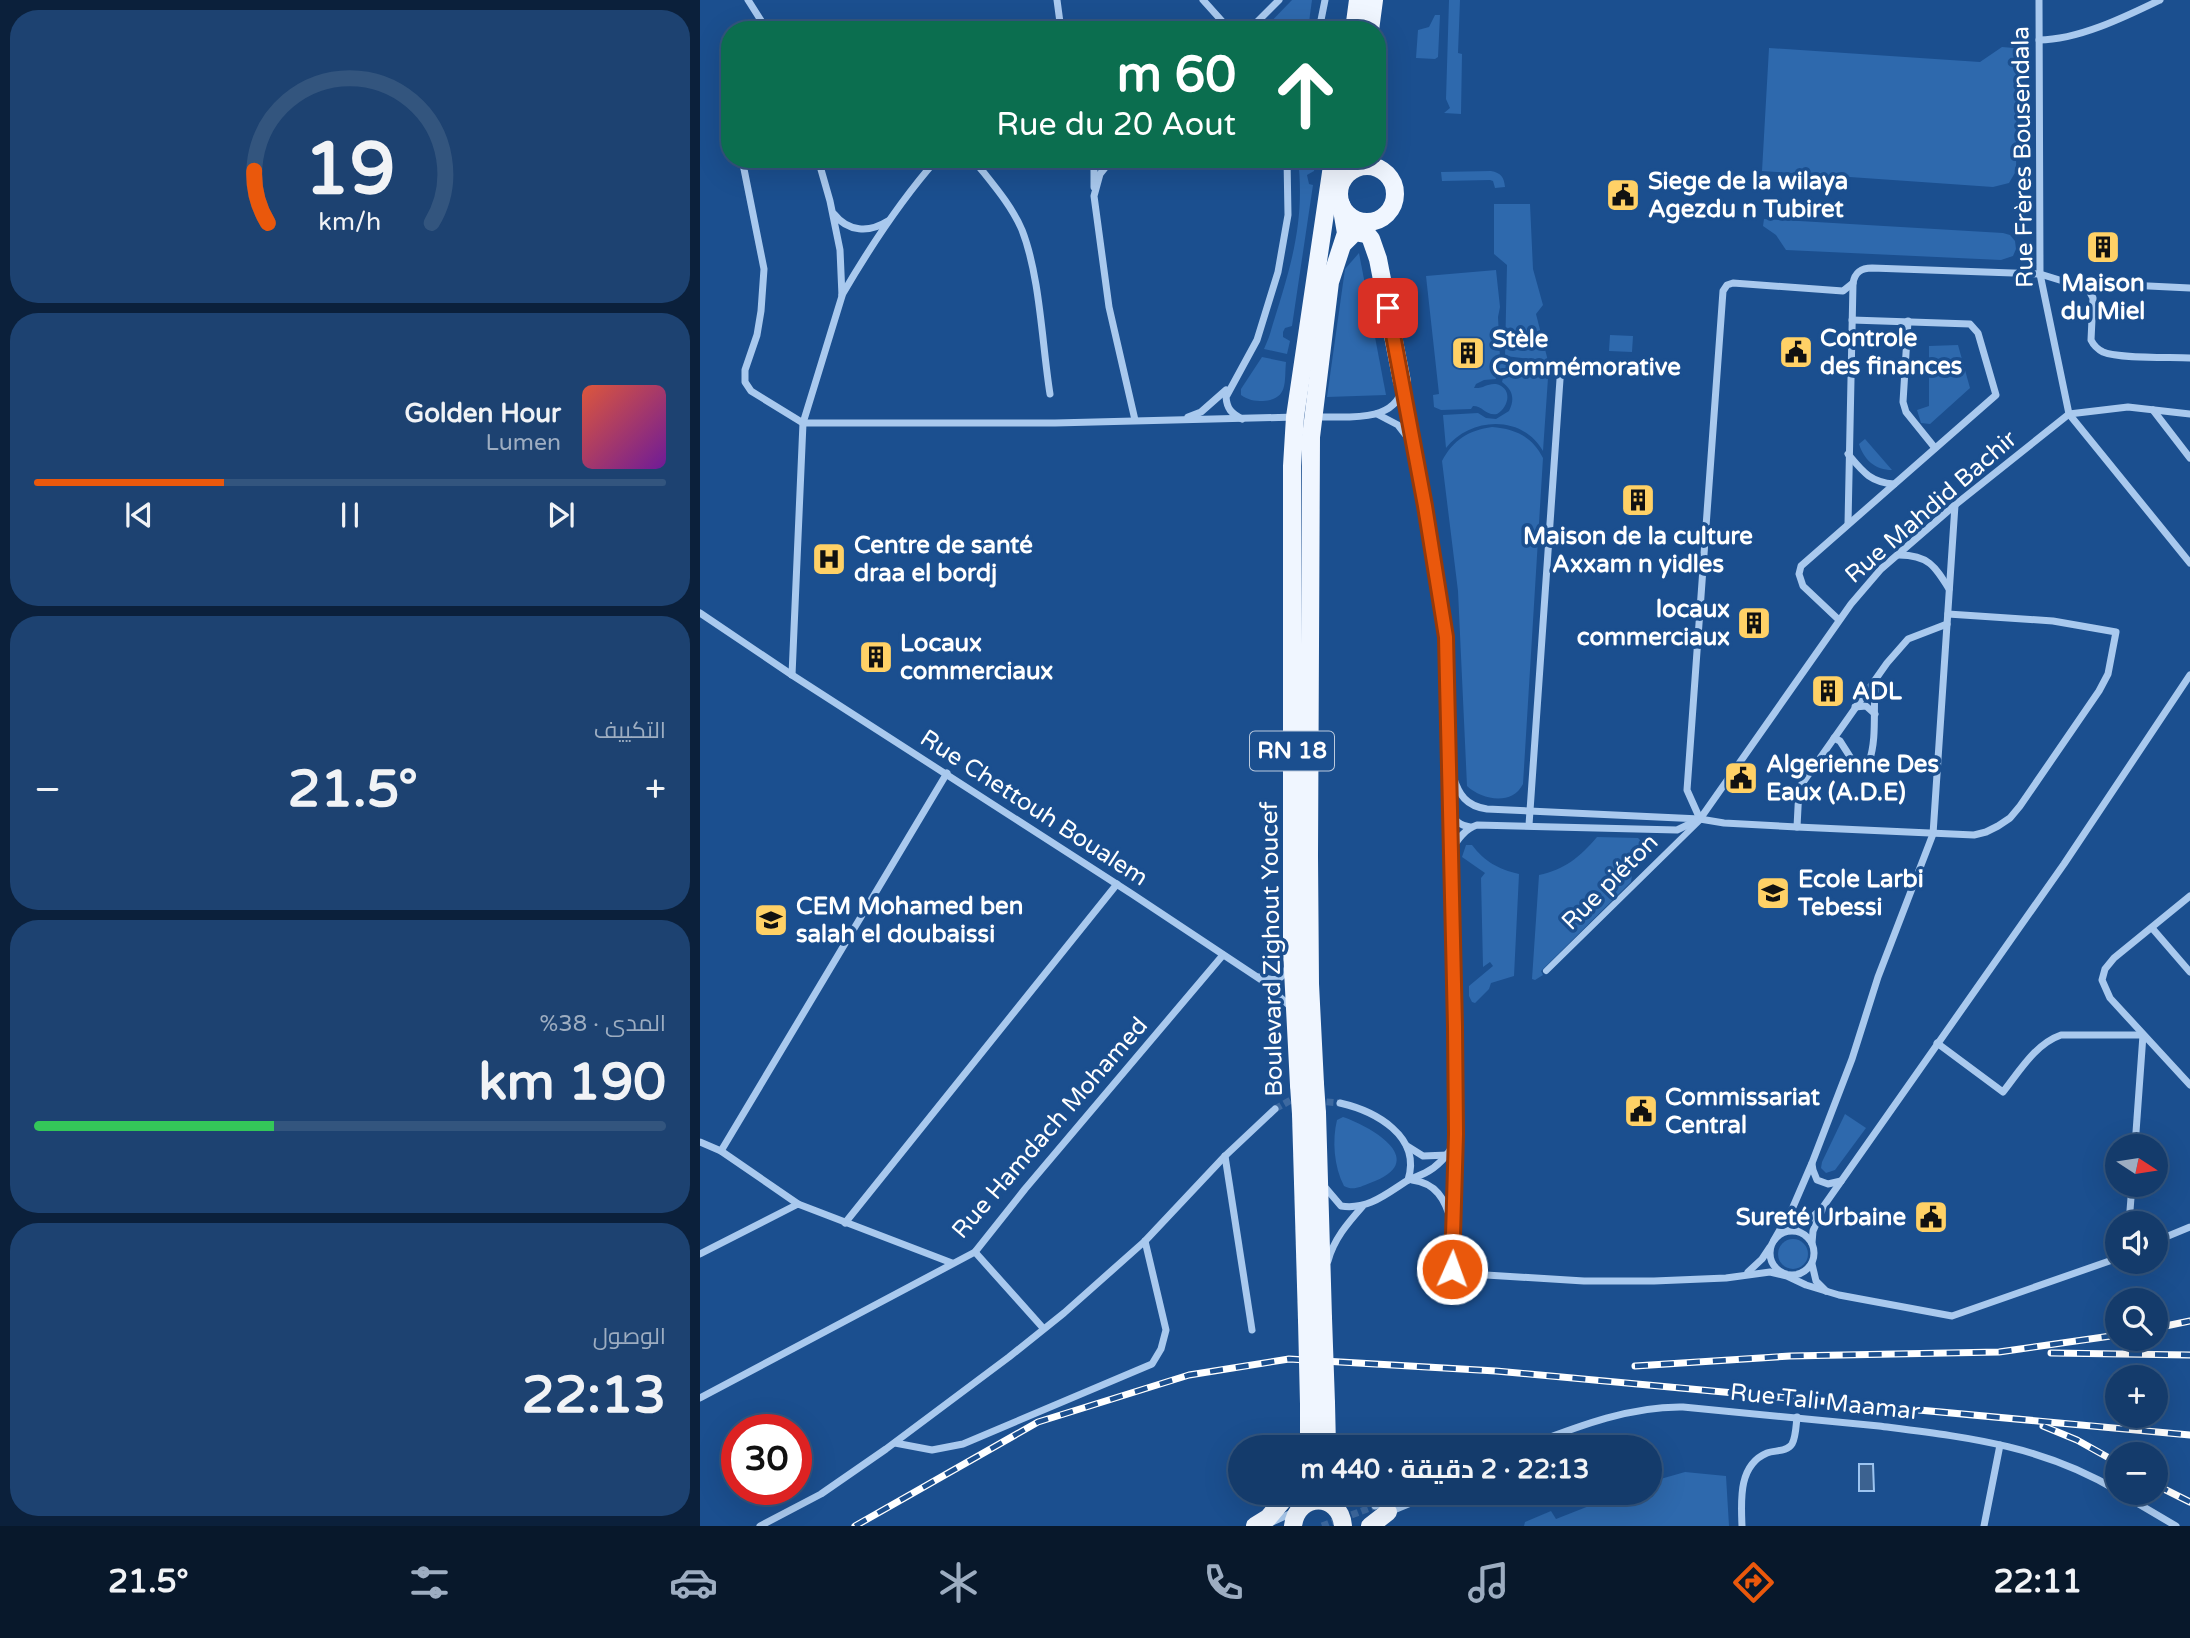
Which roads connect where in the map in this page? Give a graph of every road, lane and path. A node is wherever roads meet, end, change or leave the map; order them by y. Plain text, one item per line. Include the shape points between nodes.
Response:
1 (748, 0) edge
2 (1057, 0) edge
3 (1203, 0) edge
4 (1279, 0) edge
5 (1325, 0) edge
6 (1358, 0) edge
7 (1374, 0) edge
8 (2039, 0) edge
9 (2160, 0) edge
10 (761, 21) edge
11 (1060, 21) edge
12 (1222, 21) edge
13 (1258, 21) edge
14 (1321, 21) edge
15 (1355, 21) edge
16 (1371, 21) edge
17 (2039, 40) junction
18 (744, 168) edge
19 (821, 168) edge
20 (930, 168) edge
21 (979, 168) edge
22 (1094, 168) edge
23 (1105, 168) edge
24 (1287, 168) edge
25 (1332, 168) edge
26 (1335, 168) edge
27 (1362, 168) edge
28 (1380, 168) edge
29 (1094, 196) junction
30 (1340, 196) junction
31 (1392, 208) junction
32 (833, 212) junction
33 (891, 218) junction
34 (1321, 234) junction
35 (1343, 244) junction
36 (1378, 258) junction
37 (2040, 274) junction
38 (1853, 283) junction
39 (2085, 283) junction
40 (2190, 288) edge
41 (842, 296) junction
42 (1853, 320) junction
43 (1908, 321) junction
44 (2190, 358) edge
45 (1561, 365) dead end
46 (1402, 382) junction
47 (1229, 387) junction
48 (1050, 394) dead end
49 (2153, 410) junction
50 (1377, 414) junction
51 (2069, 414) junction
52 (2190, 414) edge
53 (1295, 417) junction
54 (1313, 417) junction
55 (1242, 419) junction
56 (1175, 420) junction
57 (1135, 421) junction
58 (803, 424) junction
59 (1414, 446) junction
60 (1935, 448) junction
61 (1848, 453) junction
62 (2190, 458) edge
63 (1895, 484) junction
64 (1955, 506) junction
65 (1848, 524) junction
66 (1898, 555) junction
67 (2190, 563) edge
68 (1949, 589) junction
69 (700, 613) edge
70 (1948, 614) junction
71 (1839, 620) junction
72 (1947, 624) junction
73 (792, 675) junction
74 (2190, 675) edge
75 (1876, 679) junction
76 (1855, 707) junction
77 (1875, 714) junction
78 (1834, 738) junction
79 (1451, 768) junction
80 (947, 773) junction
81 (1530, 812) junction
82 (1450, 813) junction
83 (1700, 819) junction
84 (1529, 825) junction
85 (1470, 827) junction
86 (1797, 827) junction
87 (1933, 834) junction
88 (1450, 853) junction
89 (1117, 884) junction
90 (2187, 898) edge
91 (2190, 908) edge
92 (2152, 928) junction
93 (1292, 951) junction
94 (1223, 955) junction
95 (1546, 971) dead end
96 (2190, 972) edge
97 (1255, 976) junction
98 (1294, 1010) junction
99 (2143, 1035) junction
100 (1937, 1043) junction
101 (1307, 1085) junction
102 (2190, 1085) edge
103 (1340, 1103) tunnel mouth
104 (1275, 1109) tunnel mouth
105 (1309, 1113) junction
106 (2136, 1134) edge
107 (700, 1142) edge
108 (1456, 1142) junction
109 (1406, 1146) junction
110 (721, 1151) junction
111 (1448, 1155) junction
112 (1225, 1156) junction
113 (1812, 1163) junction
114 (1319, 1178) junction
115 (1408, 1180) junction
116 (1842, 1181) junction
117 (798, 1204) junction
118 (1363, 1207) junction
119 (1823, 1207) junction
120 (1792, 1209) junction
121 (1807, 1222) junction
122 (845, 1223) junction
123 (2190, 1227) edge
124 (1454, 1228) junction
125 (1786, 1231) junction
126 (2168, 1236) edge
127 (1144, 1241) junction
128 (1772, 1243) junction
129 (1812, 1243) junction
130 (975, 1252) junction
131 (700, 1254) edge
132 (952, 1263) junction
133 (2105, 1263) edge
134 (1812, 1264) junction
135 (1745, 1274) junction
136 (1787, 1276) junction
137 (1323, 1278) junction
138 (1826, 1292) junction
139 (1315, 1319) junction
140 (1043, 1328) junction
141 (1252, 1330) dead end
142 (700, 1398) edge
143 (1797, 1417) junction
144 (1318, 1435) edge
145 (1556, 1435) edge
146 (895, 1443) junction
147 (2000, 1445) junction
148 (2105, 1485) edge
149 (1279, 1505) edge
150 (1300, 1505) edge
151 (1301, 1505) edge
152 (1336, 1505) edge
153 (1388, 1505) edge
154 (1395, 1505) edge
155 (2141, 1505) edge
156 (1382, 1509) junction
157 (761, 1526) edge
158 (1255, 1526) edge
159 (1262, 1526) edge
160 (1293, 1526) edge
161 (1343, 1526) edge
162 (1360, 1526) edge
163 (1370, 1526) tunnel mouth
164 (1742, 1526) edge
165 (1984, 1526) edge
166 (2176, 1526) edge

1 - 10 street
2 - 11 street
3 - 12 street
4 - 13 street
5 - 14 street
6 - 15 main road
7 - 16 main road
8 - 17 street, Rue Frères Bousendala
9 - 17 street via 2057,40
17 - 37 street, Rue Frères Bousendala
18 - 58 street via 764,269 761,311 745,382 751,391
19 - 32 street
20 - 33 street
21 - 48 street via 1021,230 1031,262
22 - 29 street
23 - 29 street
24 - 47 street via 1288,215 1278,272 1256,340
25 - 34 main road, Boulevard Zighout Youcef / RN 18
26 - 30 main road
27 - 30 main road via 1342,182
28 - 31 main road via 1394,186
29 - 57 street via 1109,307
30 - 31 main road via 1352,218 1361,222 1379,220
30 - 34 main road via 1330,207
30 - 35 main road via 1346,225
31 - 36 main road
32 - 33 street via 840,222 862,230
32 - 41 street
33 - 41 street
34 - 53 main road, Boulevard Zighout Youcef / RN 18
35 - 36 main road via 1355,232 1362,232 1371,239
35 - 54 main road, RN 18 via 1330,282
36 - 46 main road
37 - 38 street via 1866,268 1855,275
37 - 39 street
37 - 51 street, Rue Frères Bousendala
38 - 42 street
38 - 83 street via 1843,290 1732,284 1723,291 1687,790
39 - 40 street
39 - 44 street via 2093,298 2091,340 2101,351
41 - 58 street
42 - 43 street
42 - 61 street
43 - 60 street via 1903,402
43 - 60 street via 1970,324 1996,395
45 - 81 street
46 - 50 street via 1397,402
46 - 59 street
47 - 55 street via 1227,405
47 - 56 street via 1201,412
49 - 51 street via 2128,407
49 - 52 street
49 - 62 street
50 - 54 street
50 - 59 street via 1398,425
51 - 64 street, Rue Mahdid Bachir
51 - 67 street, Rue Frères Bousendala
53 - 54 street
53 - 55 street
53 - 93 main road, Boulevard Zighout Youcef / RN 18
54 - 101 main road, Boulevard Zighout Youcef / RN 18
55 - 56 street
56 - 57 street
57 - 58 street
58 - 73 street
59 - 79 street via 1446,637
60 - 63 street
61 - 63 street via 1865,474 1879,483
61 - 65 street
63 - 65 street
64 - 66 street, Rue Mahdid Bachir
64 - 68 street
65 - 71 street via 1801,566 1799,574 1803,586
66 - 68 street via 1927,561
66 - 71 street, Rue Mahdid Bachir via 1864,587
68 - 70 street
69 - 73 street, Rue Chettouh Boualem
70 - 72 street
70 - 87 street via 2053,621 2116,632 2108,674 2099,691 2010,818 1974,835
71 - 83 street, Rue Mahdid Bachir
72 - 75 street via 1908,639
72 - 87 street
73 - 80 street, Rue Chettouh Boualem
74 - 100 street
75 - 76 street
75 - 77 street
76 - 77 street via 1866,706
76 - 78 street
77 - 78 street via 1871,757 1865,764 1854,763
78 - 86 street via 1799,788
79 - 81 street via 1467,803
79 - 82 street
80 - 89 street, Rue Chettouh Boualem
80 - 110 street
81 - 83 street
81 - 84 street
82 - 85 street via 1455,821
82 - 88 street
83 - 84 street, Rue Mahdid Bachir via 1677,830
83 - 86 street
83 - 95 street, Rue piéton
84 - 85 street
85 - 88 street
86 - 87 street
87 - 113 street
88 - 108 street
89 - 94 street, Rue Chettouh Boualem
89 - 122 street
90 - 91 street
90 - 92 street
92 - 96 street
92 - 99 street via 2114,958 2102,980 2110,998
93 - 97 street via 1280,979
93 - 98 main road, Boulevard Zighout Youcef / RN 18
94 - 97 street, Rue Chettouh Boualem
94 - 130 street, Rue Hamdach Mohamed
97 - 98 street, Rue Chettouh Boualem
98 - 101 main road, Boulevard Zighout Youcef / RN 18
99 - 100 street via 2051,1038 2003,1093
99 - 102 street
99 - 106 street
100 - 116 street
101 - 105 main road, Boulevard Zighout Youcef / RN 18, bridge
103 - 109 street via 1385,1122
104 - 112 street
105 - 114 main road, Boulevard Zighout Youcef / RN 18
105 - 139 main road, Boulevard Zighout Youcef / RN 18
107 - 110 street
108 - 111 street
108 - 124 street
109 - 111 street via 1423,1156
109 - 115 street via 1411,1164
110 - 117 street
111 - 115 street
112 - 127 street
112 - 141 street
113 - 116 street via 1817,1180 1828,1184
113 - 120 street
114 - 118 street via 1342,1206
114 - 137 main road, Boulevard Zighout Youcef / RN 18
115 - 118 street
115 - 124 street via 1434,1188 1446,1204
116 - 119 street
117 - 122 street
117 - 131 street
118 - 137 street via 1336,1240
119 - 121 street
119 - 129 street
120 - 121 street via 1796,1223
120 - 128 street
121 - 125 street
122 - 132 street
123 - 126 street
124 - 135 street via 1452,1269 1458,1274 1584,1281
125 - 128 street
125 - 129 street via 1801,1233
127 - 140 street
127 - 146 street via 1166,1330 1152,1364 963,1444 932,1450
128 - 135 street
128 - 136 street via 1771,1262
129 - 134 street
130 - 132 street, Rue Hamdach Mohamed
130 - 140 street
132 - 142 street, Rue Hamdach Mohamed
133 - 138 street via 1952,1316
134 - 136 street via 1801,1274
134 - 138 street via 1816,1281
135 - 136 street
136 - 138 street
137 - 139 main road, Boulevard Zighout Youcef / RN 18
139 - 144 main road, Boulevard Zighout Youcef / RN 18, bridge
140 - 146 street
143 - 145 street, Rue Tali Maamar via 1664,1407
143 - 147 street, Rue Tali Maamar
143 - 164 street via 1794,1442 1766,1454 1746,1474
146 - 157 street via 821,1494
147 - 148 street, Rue Tali Maamar via 2066,1464
147 - 165 street
149 - 158 main road
150 - 159 street via 1292,1514
151 - 160 main road
152 - 161 main road
153 - 156 street
154 - 156 street
155 - 166 street, Rue Tali Maamar
156 - 162 street
156 - 163 main road

